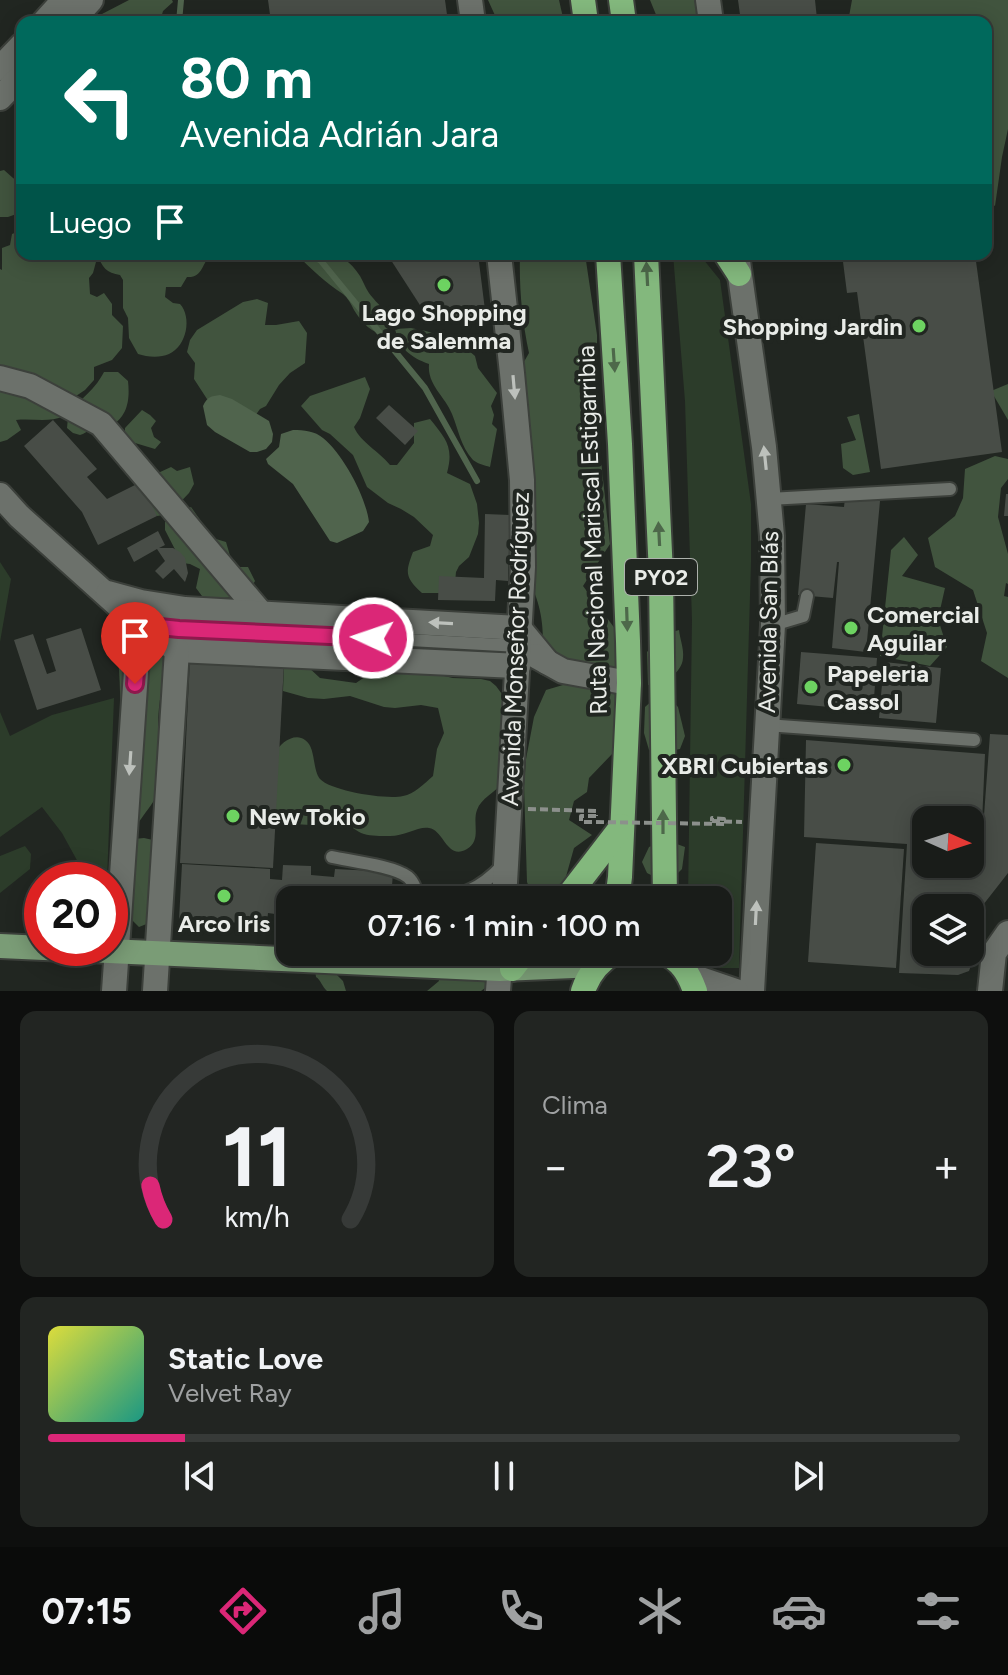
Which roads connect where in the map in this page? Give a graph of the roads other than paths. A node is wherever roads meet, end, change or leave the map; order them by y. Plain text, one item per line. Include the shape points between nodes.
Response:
1 (64, 0) edge
2 (91, 0) edge
3 (49, 16) edge
4 (76, 16) edge
5 (16, 51) edge
6 (0, 68) edge
7 (16, 81) edge
8 (0, 98) edge
9 (500, 260) edge
10 (608, 260) edge
11 (646, 260) edge
12 (734, 261) edge
13 (0, 378) edge
14 (950, 489) dead end
15 (0, 495) edge
16 (769, 499) junction
17 (807, 596) dead end
18 (260, 612) junction
19 (140, 613) junction
20 (773, 625) junction
21 (519, 647) junction
22 (177, 650) junction
23 (629, 683) junction
24 (766, 725) junction
25 (974, 740) dead end
26 (622, 826) junction
27 (332, 857) dead end
28 (123, 862) edge
29 (506, 862) junction
30 (415, 886) edge
31 (478, 886) edge
32 (505, 886) edge
33 (576, 886) edge
34 (618, 886) edge
35 (665, 886) edge
36 (1008, 933) edge
37 (0, 946) edge
38 (24, 947) edge
39 (128, 953) edge
40 (157, 954) junction
41 (276, 956) edge
42 (116, 966) edge
43 (599, 966) edge
44 (678, 966) edge
45 (692, 983) edge
46 (114, 991) edge
47 (155, 991) edge
48 (583, 991) edge
49 (736, 991) edge
50 (752, 991) edge
51 (990, 991) edge

1 - 3 street
2 - 4 street
5 - 6 street
7 - 8 street
9 -> 21 street, Avenida Monseñor Rodríguez via 522,480
10 -> 23 highway, Ruta Nacional Mariscal Estigarribia / PY02
35 -> 11 highway, PY02 via 661,574
16 -> 12 street, Avenida San Blás
13 - 18 street via 30,386 101,424
14 - 16 lane via 817,501
15 - 19 street via 102,592
16 - 20 street, Avenida San Blás
17 - 20 lane via 803,616
18 - 19 street
21 -> 18 street
19 - 21 lane via 179,629
19 - 22 street
19 -> 28 street
20 - 24 street, Avenida San Blás
21 - 22 street
21 - 23 street via 563,671
21 - 29 street, Avenida Monseñor Rodríguez
22 - 40 street
23 - 26 highway, Ruta Nacional Mariscal Estigarribia / PY02
24 - 25 lane
50 -> 24 street, Avenida San Blás
26 - 33 highway
26 - 34 highway, Ruta Nacional Mariscal Estigarribia / PY02
27 - 30 lane via 397,871
29 - 31 lane
29 - 32 street, Avenida Monseñor Rodríguez
36 - 51 street via 994,953
37 - 38 main road
39 - 40 main road
40 - 41 main road
40 - 47 street
42 - 46 street
43 - 48 highway
44 - 45 highway
45 - 49 street

